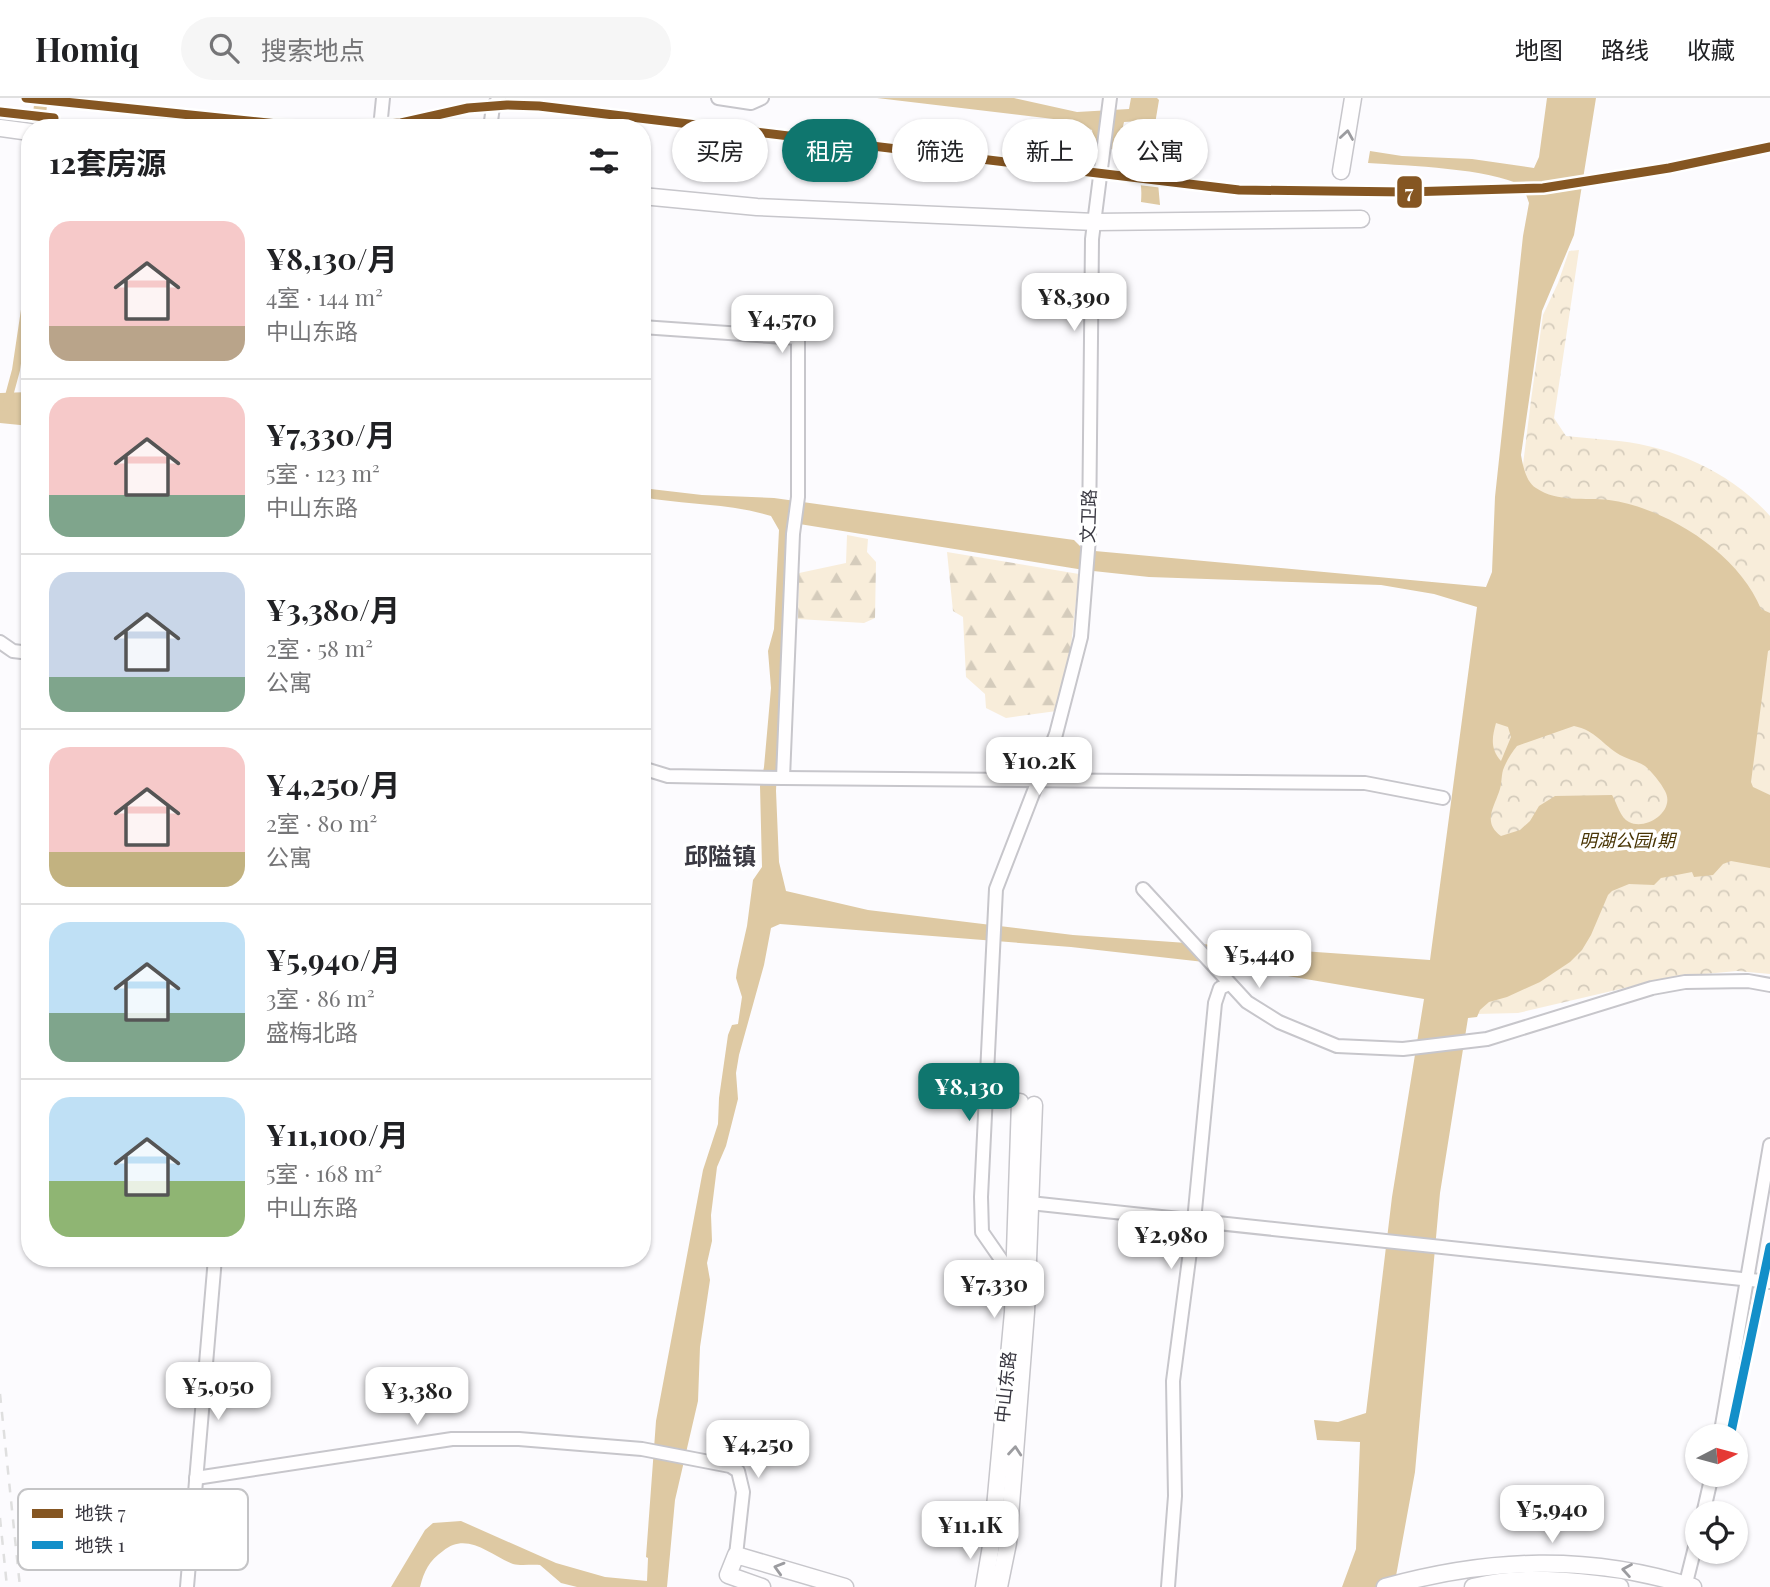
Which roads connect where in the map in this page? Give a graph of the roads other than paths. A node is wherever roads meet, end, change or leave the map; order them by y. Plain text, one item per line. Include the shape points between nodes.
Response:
1 (383, 98) edge
2 (499, 98) edge
3 (718, 98) edge
4 (762, 98) edge
5 (1353, 98) edge
6 (1109, 102) edge
7 (381, 119) edge
8 (492, 119) edge
9 (0, 128) edge
10 (21, 131) edge
11 (1341, 171) dead end
12 (651, 197) edge
13 (1361, 219) dead end
14 (1096, 222) junction
15 (651, 328) edge
16 (0, 642) edge
17 (21, 652) edge
18 (651, 771) edge
19 (783, 778) junction
20 (1443, 798) dead end
21 (1143, 889) dead end
22 (1229, 984) junction
23 (1770, 985) edge
24 (1770, 1145) edge
25 (1030, 1203) junction
26 (1195, 1221) junction
27 (214, 1267) edge
28 (1014, 1278) junction
29 (1749, 1279) junction
30 (1770, 1282) edge
31 (1722, 1424) edge
32 (196, 1478) junction
33 (195, 1489) edge
34 (736, 1555) junction
35 (1692, 1564) edge
36 (1688, 1586) edge
37 (762, 1587) edge
38 (845, 1587) edge
39 (984, 1587) edge
40 (999, 1587) edge
41 (1168, 1587) edge
42 (1385, 1587) edge
43 (1473, 1587) edge
44 (1620, 1587) edge

1 - 7 street
2 - 8 street
3 - 4 street via 751,103
11 -> 5 main road
6 - 14 street, 文卫路
9 - 10 main road
12 - 14 main road via 757,207
13 - 14 main road
14 - 28 street, 文卫路 via 1092,239 1089,538 1081,637 1056,734 996,889 982,1232
15 - 19 street via 798,338 797,498
16 - 17 street
18 - 19 street via 668,776
19 - 20 street via 1365,783
21 - 22 street
22 - 23 street via 1247,1002 1314,1038 1337,1046 1403,1049 1487,1039 1685,982
22 - 26 street via 1220,988 1215,1003
24 - 29 street
25 - 26 street
25 - 28 main road, 中山东路 via 1027,1104
40 -> 25 main road, 中山东路 via 1008,1543
26 - 29 street
26 - 41 street via 1173,1381 1175,1496
27 - 32 street
28 - 39 main road, 中山东路
29 - 30 street
29 - 31 street
32 - 33 street
32 - 34 street via 452,1439 519,1439 642,1449 738,1471 743,1492
34 - 37 main road via 728,1575
38 -> 34 main road
35 - 36 street
36 -> 42 main road via 1627,1570 1560,1563 1500,1564
43 - 44 main road via 1568,1579

